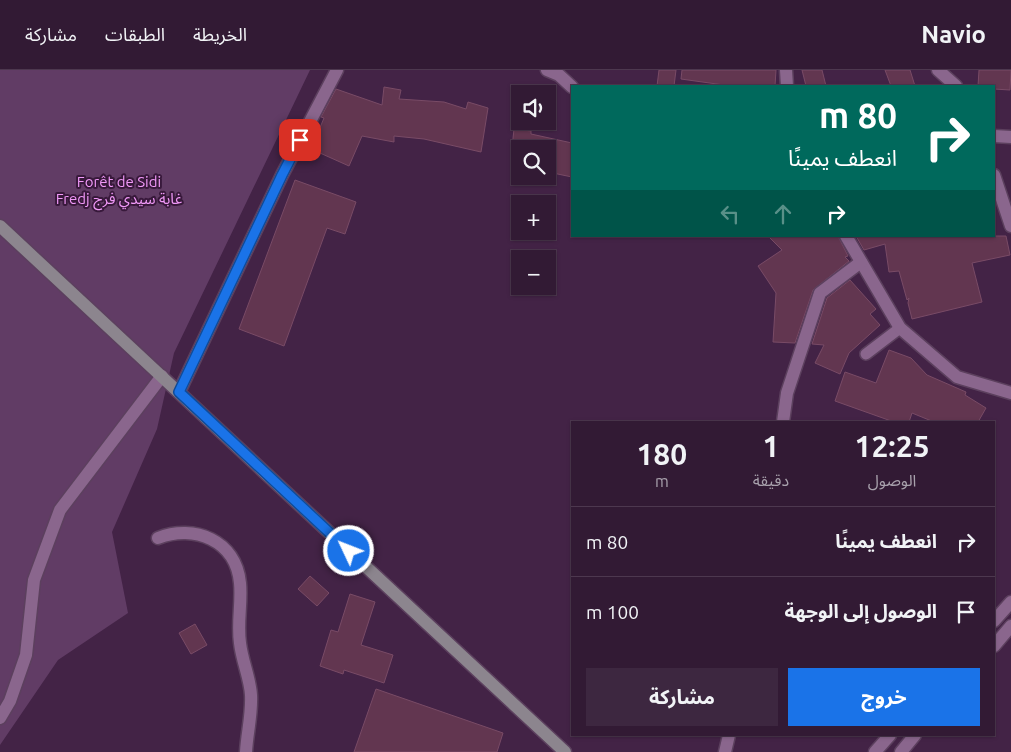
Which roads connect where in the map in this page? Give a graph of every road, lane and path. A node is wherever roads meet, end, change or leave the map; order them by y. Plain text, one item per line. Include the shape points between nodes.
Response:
1 (337, 70) edge
2 (547, 70) edge
3 (786, 70) edge
4 (938, 70) edge
5 (787, 85) edge
6 (955, 85) edge
7 (571, 86) edge
8 (995, 136) edge
9 (1011, 137) edge
10 (995, 178) edge
11 (0, 226) edge
12 (1011, 226) edge
13 (847, 237) edge
14 (861, 262) junction
15 (900, 328) junction
16 (866, 354) dead end
17 (162, 376) junction
18 (179, 392) junction
19 (1011, 392) edge
20 (783, 421) edge
21 (158, 538) dead end
22 (1011, 602) edge
23 (995, 620) edge
24 (1011, 626) edge
25 (995, 645) edge
26 (0, 718) edge
27 (729, 736) edge
28 (889, 736) edge
29 (914, 736) edge
30 (246, 752) edge
31 (565, 752) edge
32 (725, 752) edge
33 (875, 752) edge
34 (901, 752) edge

1 - 18 street via 282,175
2 - 7 street via 559,75
3 - 5 street
4 - 6 street
8 - 9 street
10 - 12 street
11 - 17 main road
13 - 14 street
14 - 15 street
14 - 20 street via 820,293 787,393
15 - 16 lane
15 - 19 street via 957,377
17 - 18 main road
17 - 26 street via 60,510 34,580 26,655 10,701
18 - 31 main road
21 - 30 street via 180,532 203,535 222,546 234,563 240,583 240,644 251,696
22 - 23 street
24 - 25 street
27 - 32 street
28 - 33 street
29 - 34 street

